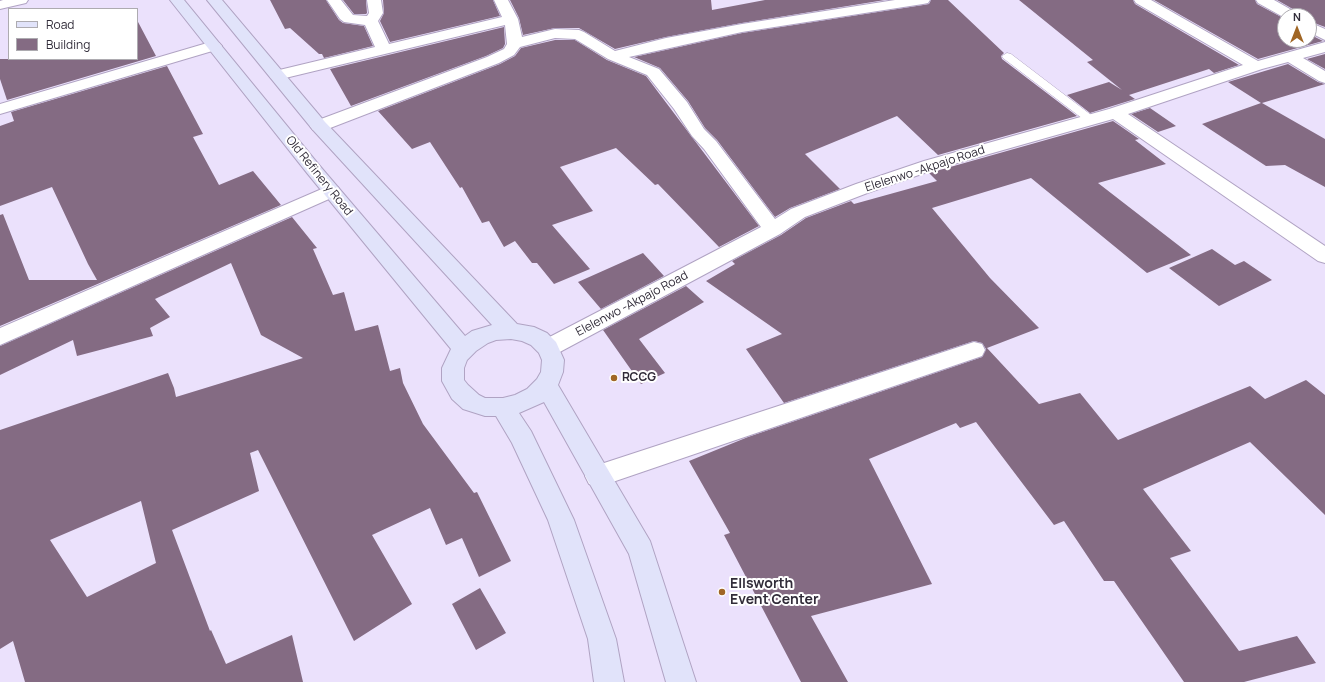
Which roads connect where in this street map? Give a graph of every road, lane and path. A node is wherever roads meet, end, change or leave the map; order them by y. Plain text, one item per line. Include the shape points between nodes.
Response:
1 (20, 0) edge
2 (177, 0) edge
3 (214, 0) edge
4 (334, 0) edge
5 (374, 0) edge
6 (501, 0) edge
7 (923, 0) edge
8 (1141, 0) edge
9 (1263, 0) edge
10 (0, 5) edge
11 (1278, 8) edge
12 (511, 19) junction
13 (371, 21) junction
14 (515, 44) junction
15 (214, 46) junction
16 (1325, 47) edge
17 (384, 50) junction
18 (613, 56) junction
19 (1007, 56) dead end
20 (1291, 57) junction
21 (1256, 66) junction
22 (277, 76) junction
23 (1325, 78) edge
24 (0, 108) edge
25 (1115, 113) junction
26 (1091, 120) junction
27 (319, 126) junction
28 (331, 191) junction
29 (773, 229) junction
30 (1325, 256) edge
31 (512, 331) junction
32 (0, 337) edge
33 (548, 348) junction
34 (464, 350) junction
35 (974, 350) dead end
36 (546, 385) junction
37 (503, 407) junction
38 (598, 476) junction
39 (609, 682) edge
40 (681, 682) edge

1 - 10 street
2 - 15 main road, Old Refinery Road
3 - 22 main road
4 - 13 street via 349,19
5 - 13 street via 376,13
6 - 12 street
7 - 18 street via 742,28
8 - 21 street
9 - 11 street
12 - 14 street
12 - 17 street
13 - 17 street
14 - 18 street via 555,33 579,35
14 - 27 street via 509,52 493,60
15 - 24 street
15 - 28 main road, Old Refinery Road
16 - 20 street, Elelenwo -Akpajo Road
17 - 22 street
18 - 29 street via 653,72
19 - 26 lane
20 - 21 street, Elelenwo -Akpajo Road
20 - 23 street
21 - 25 street, Elelenwo -Akpajo Road
22 - 27 main road
25 - 26 street, Elelenwo -Akpajo Road
25 - 30 street
26 - 29 street, Elelenwo -Akpajo Road via 930,165 798,213
27 - 31 main road
28 - 32 street
28 - 34 main road, Old Refinery Road
29 - 33 street, Elelenwo -Akpajo Road
31 - 33 main road via 526,333 539,339
31 - 34 main road via 480,337
33 - 36 main road via 553,360 552,372
34 - 37 main road via 453,368 453,381 460,392 471,402 485,407
35 - 38 street
36 - 37 main road via 535,396 520,404
36 - 38 main road
37 - 39 main road via 522,438 561,520 602,639
38 - 40 main road via 640,550

